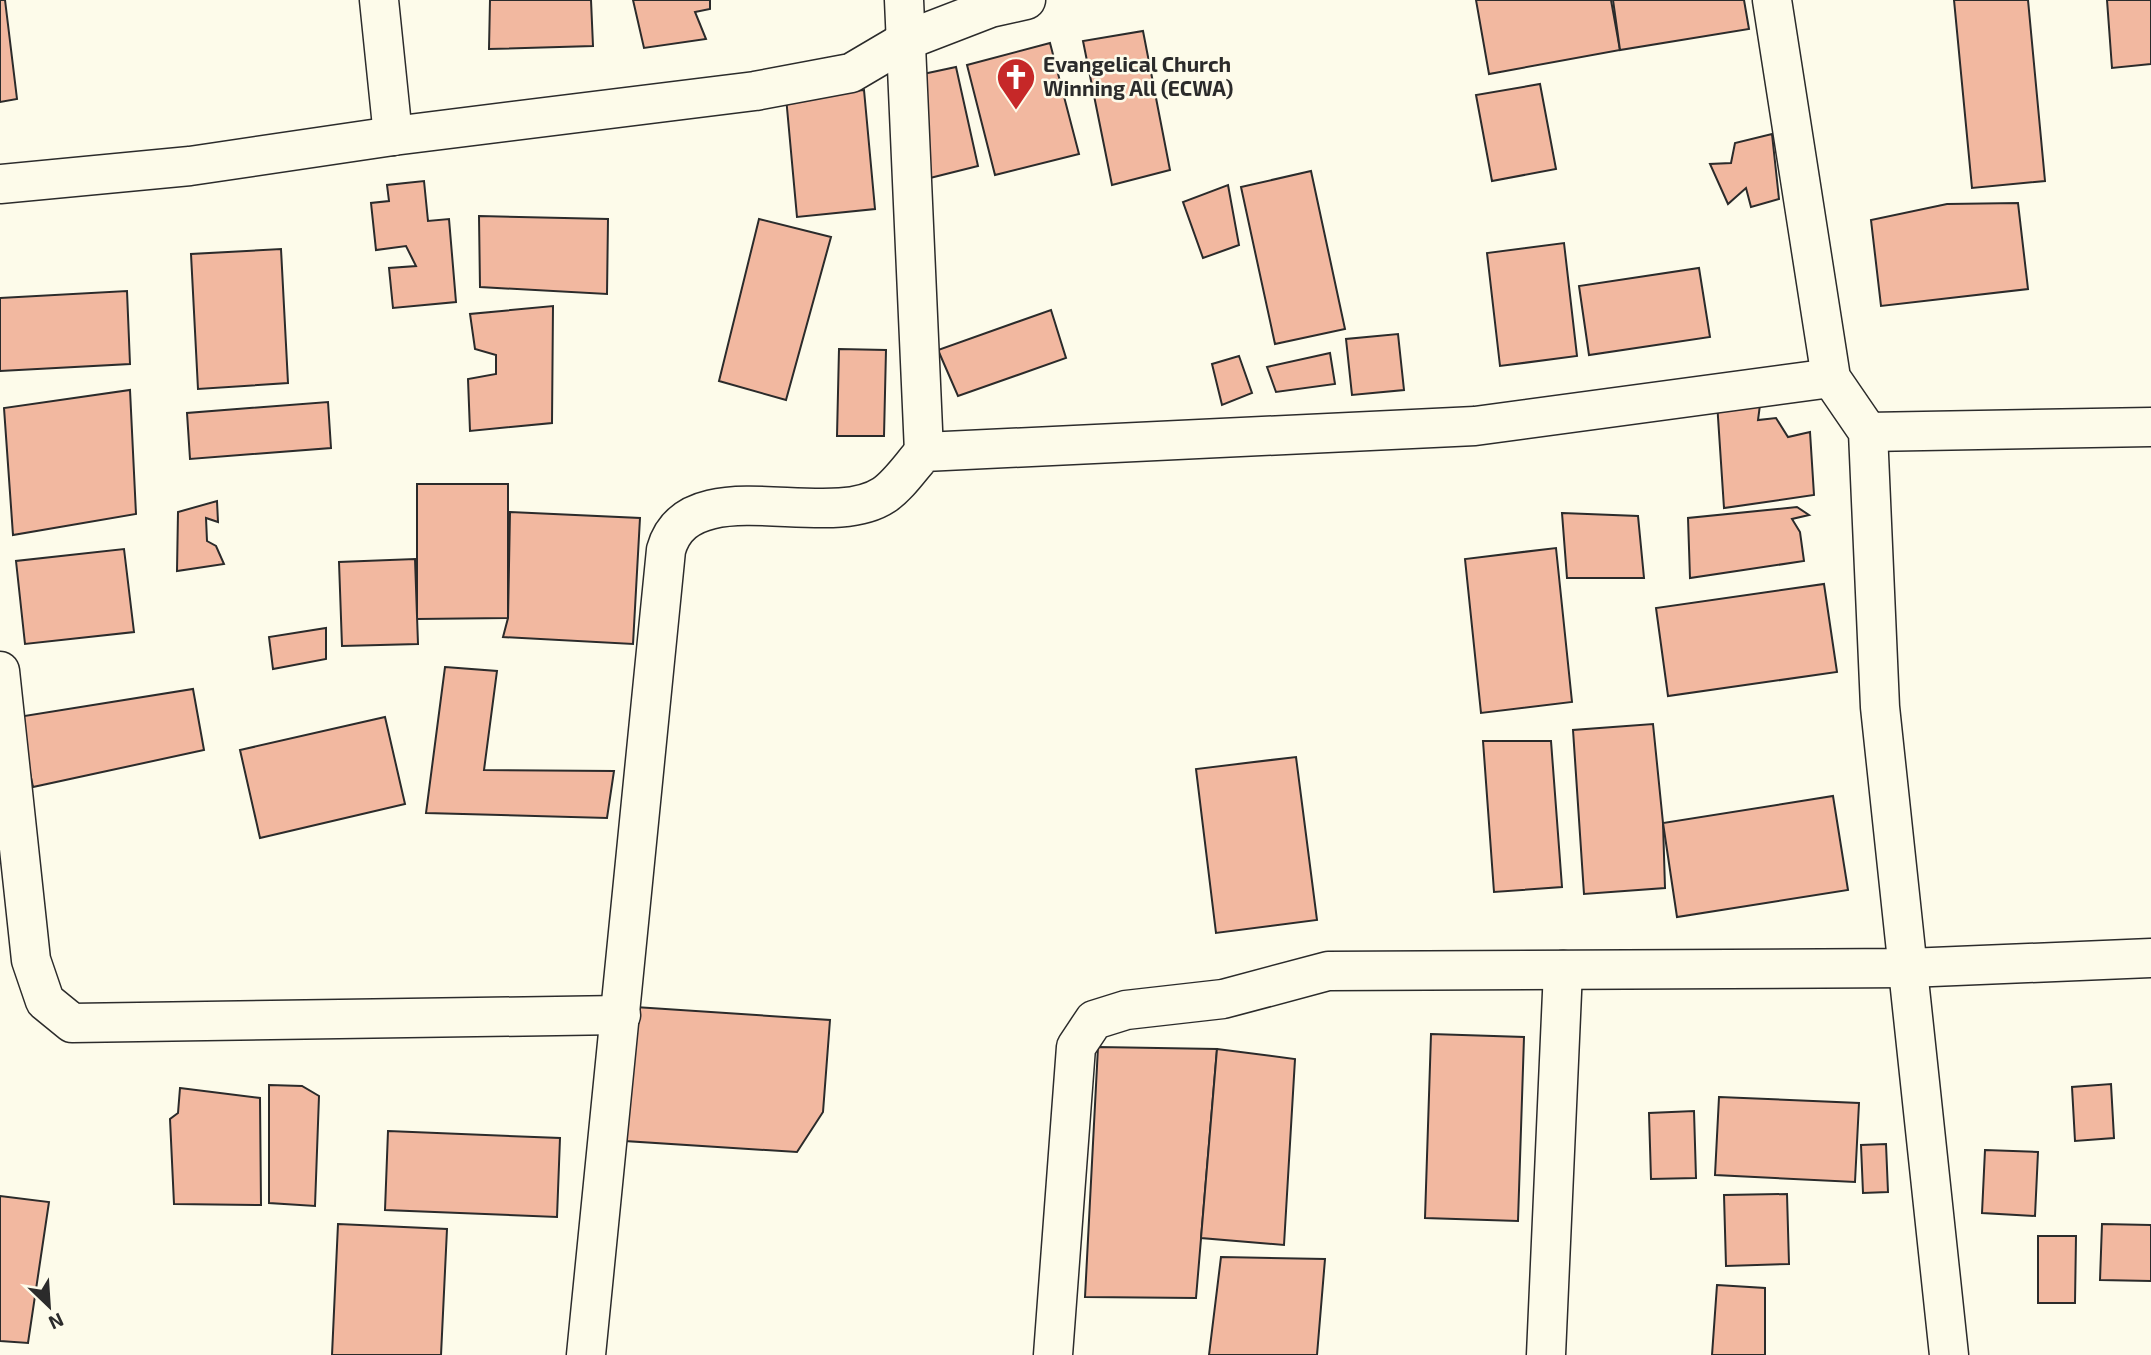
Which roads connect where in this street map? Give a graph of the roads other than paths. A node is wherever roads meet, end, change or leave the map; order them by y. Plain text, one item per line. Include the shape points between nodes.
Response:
1 (379, 0) edge
2 (904, 0) edge
3 (1026, 0) edge
4 (1772, 0) edge
5 (907, 40) junction
6 (393, 136) junction
7 (0, 184) edge
8 (1831, 378) junction
9 (2151, 427) edge
10 (1868, 432) junction
11 (924, 452) junction
12 (0, 671) edge
13 (2151, 958) edge
14 (1908, 968) junction
15 (1563, 970) junction
16 (621, 1015) junction
17 (586, 1355) edge
18 (1053, 1355) edge
19 (1546, 1355) edge
20 (1949, 1355) edge

1 - 6 street
2 - 5 street
3 - 5 street via 990,8
4 - 8 street
5 - 6 street via 851,73 769,89
5 - 11 street
6 - 7 street via 190,166
8 - 10 street
8 - 11 street via 1475,426
9 - 10 street
10 - 14 street via 1880,707
11 - 16 street via 884,495 849,506 705,508 671,533
12 - 16 street via 30,960 45,1001 72,1023
13 - 14 street
14 - 15 street
14 - 20 street
15 - 18 street via 1328,971 1223,999 1126,1010 1094,1020 1076,1048
15 - 19 street
16 - 17 street

